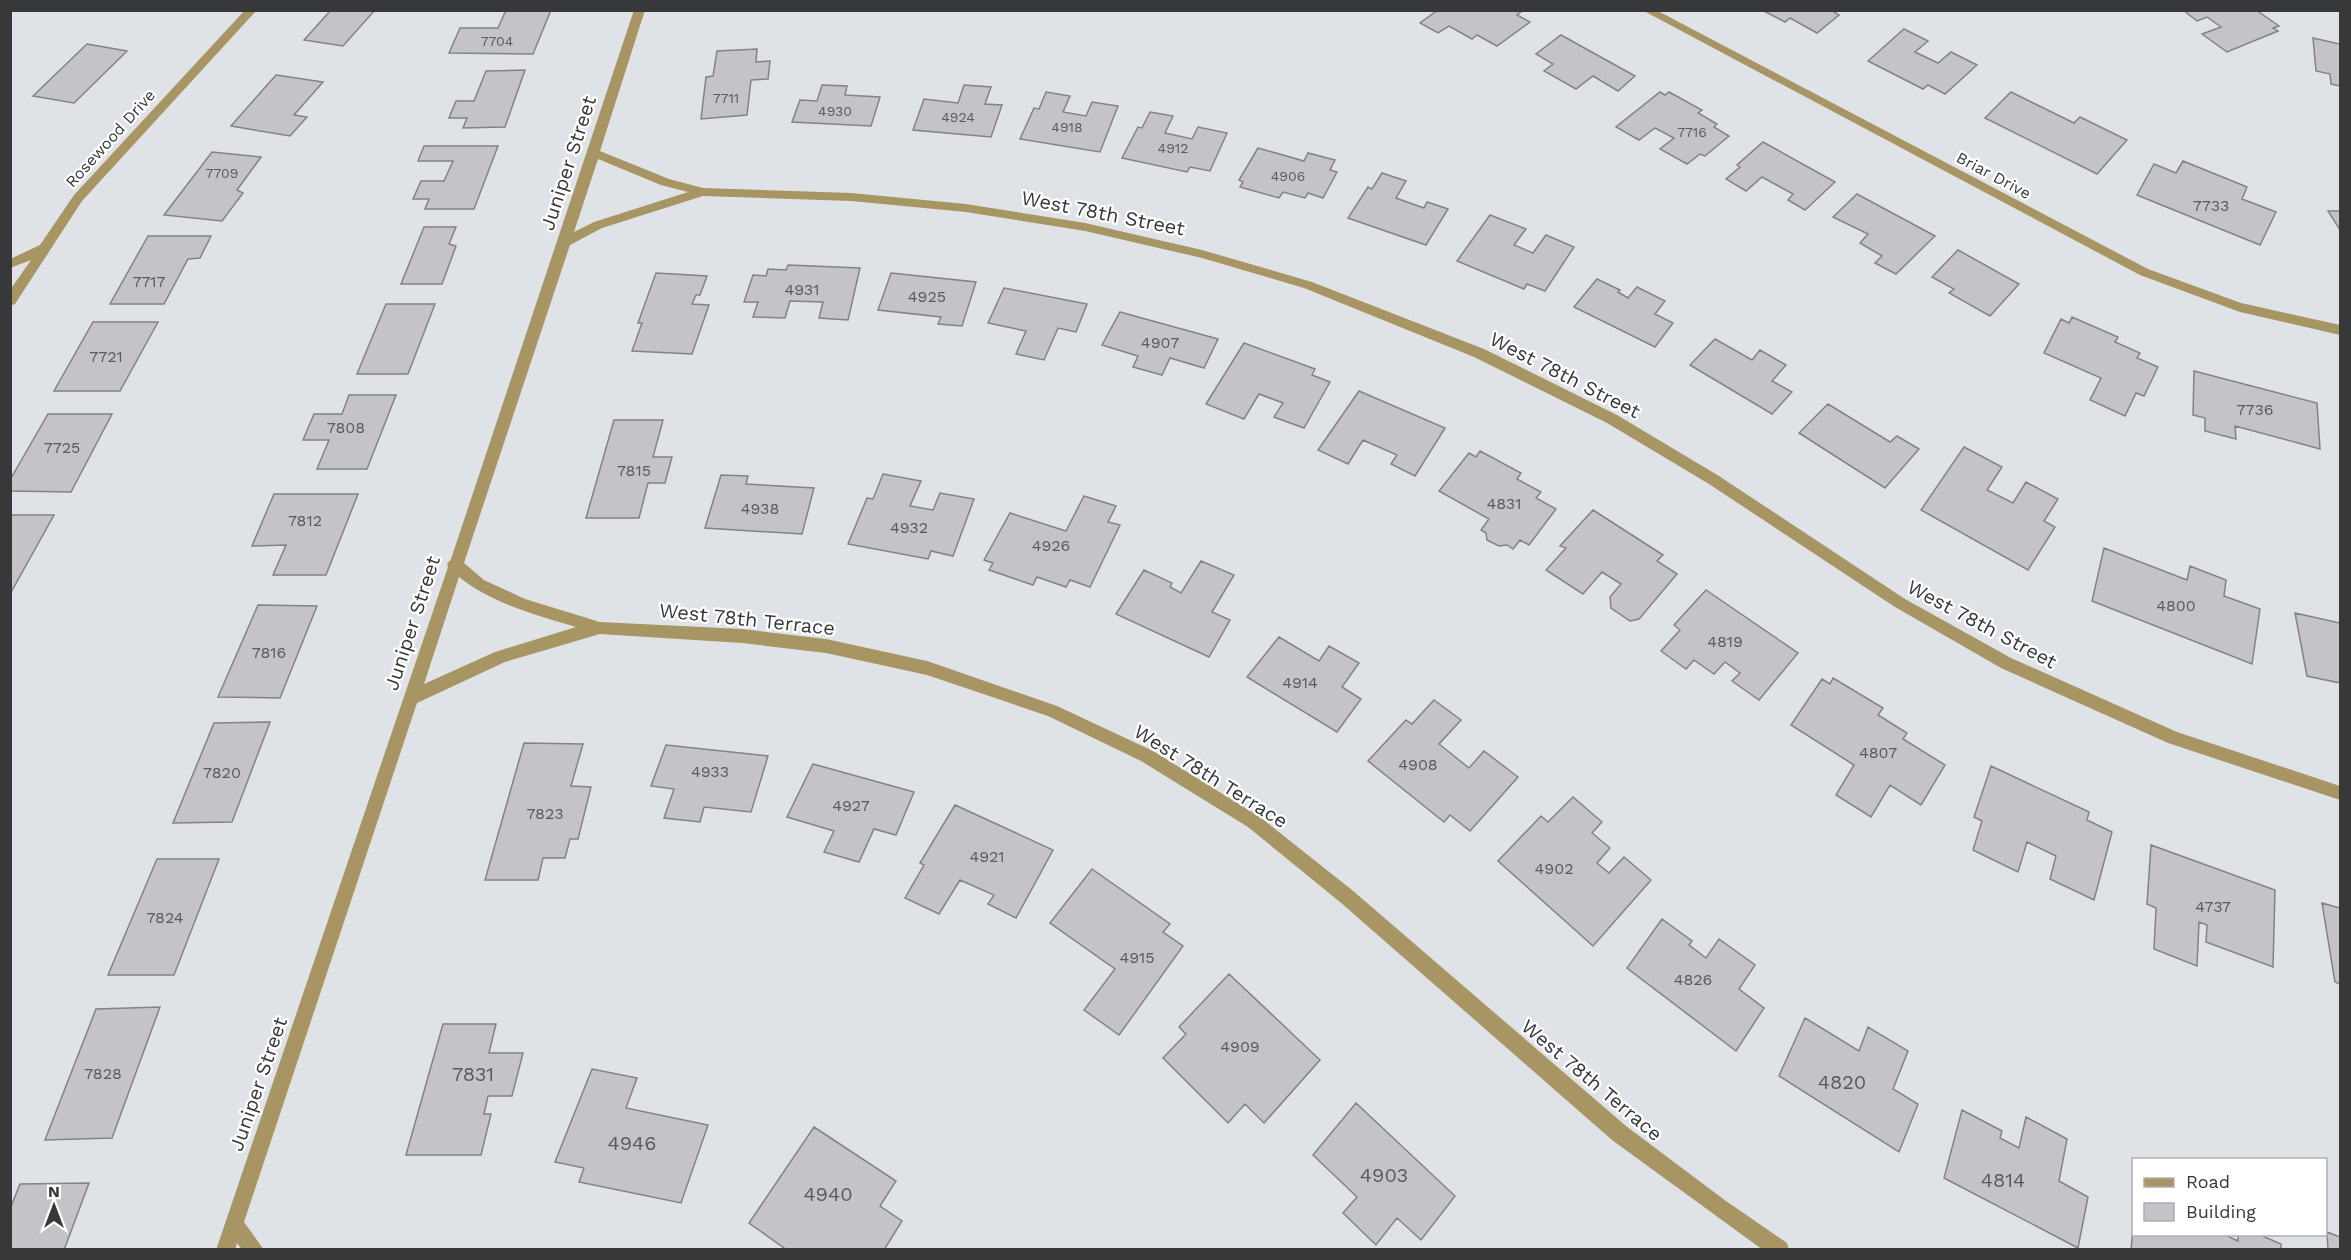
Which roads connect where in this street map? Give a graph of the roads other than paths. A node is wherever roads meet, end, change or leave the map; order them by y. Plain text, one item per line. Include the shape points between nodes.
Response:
1 (252, 10) edge
2 (640, 10) edge
3 (1647, 10) edge
4 (593, 152) junction
5 (703, 192) junction
6 (564, 243) junction
7 (43, 249) junction
8 (10, 264) edge
9 (10, 301) edge
10 (2340, 330) edge
11 (454, 564) junction
12 (600, 628) junction
13 (409, 700) junction
14 (2340, 793) edge
15 (233, 1224) junction
16 (225, 1250) edge
17 (255, 1250) edge
18 (1780, 1250) edge

1 - 7 street, Rosewood Drive via 85,189
2 - 4 street, Juniper Street
3 - 10 street, Briar Drive via 2144,272 2198,296 2276,319
4 - 5 street, West 78th Street via 665,182
4 - 6 street, Juniper Street
5 - 6 street, West 78th Street via 598,225
5 - 14 street, West 78th Street via 851,197 966,207 1085,227 1202,254 1308,285 1479,352 1612,419 1713,480 1899,603 2006,663 2174,738
6 - 11 street, Juniper Street
7 - 8 street
7 - 9 street, Rosewood Drive
11 - 12 street, West 78th Terrace via 479,584 521,604
11 - 13 street, Juniper Street
12 - 13 street, West 78th Terrace via 498,657
12 - 18 street, West 78th Terrace via 742,636 826,646 927,668 1052,711 1147,756 1254,822 1346,896 1618,1133
13 - 15 street, Juniper Street
15 - 16 street, Juniper Street
15 - 17 street

